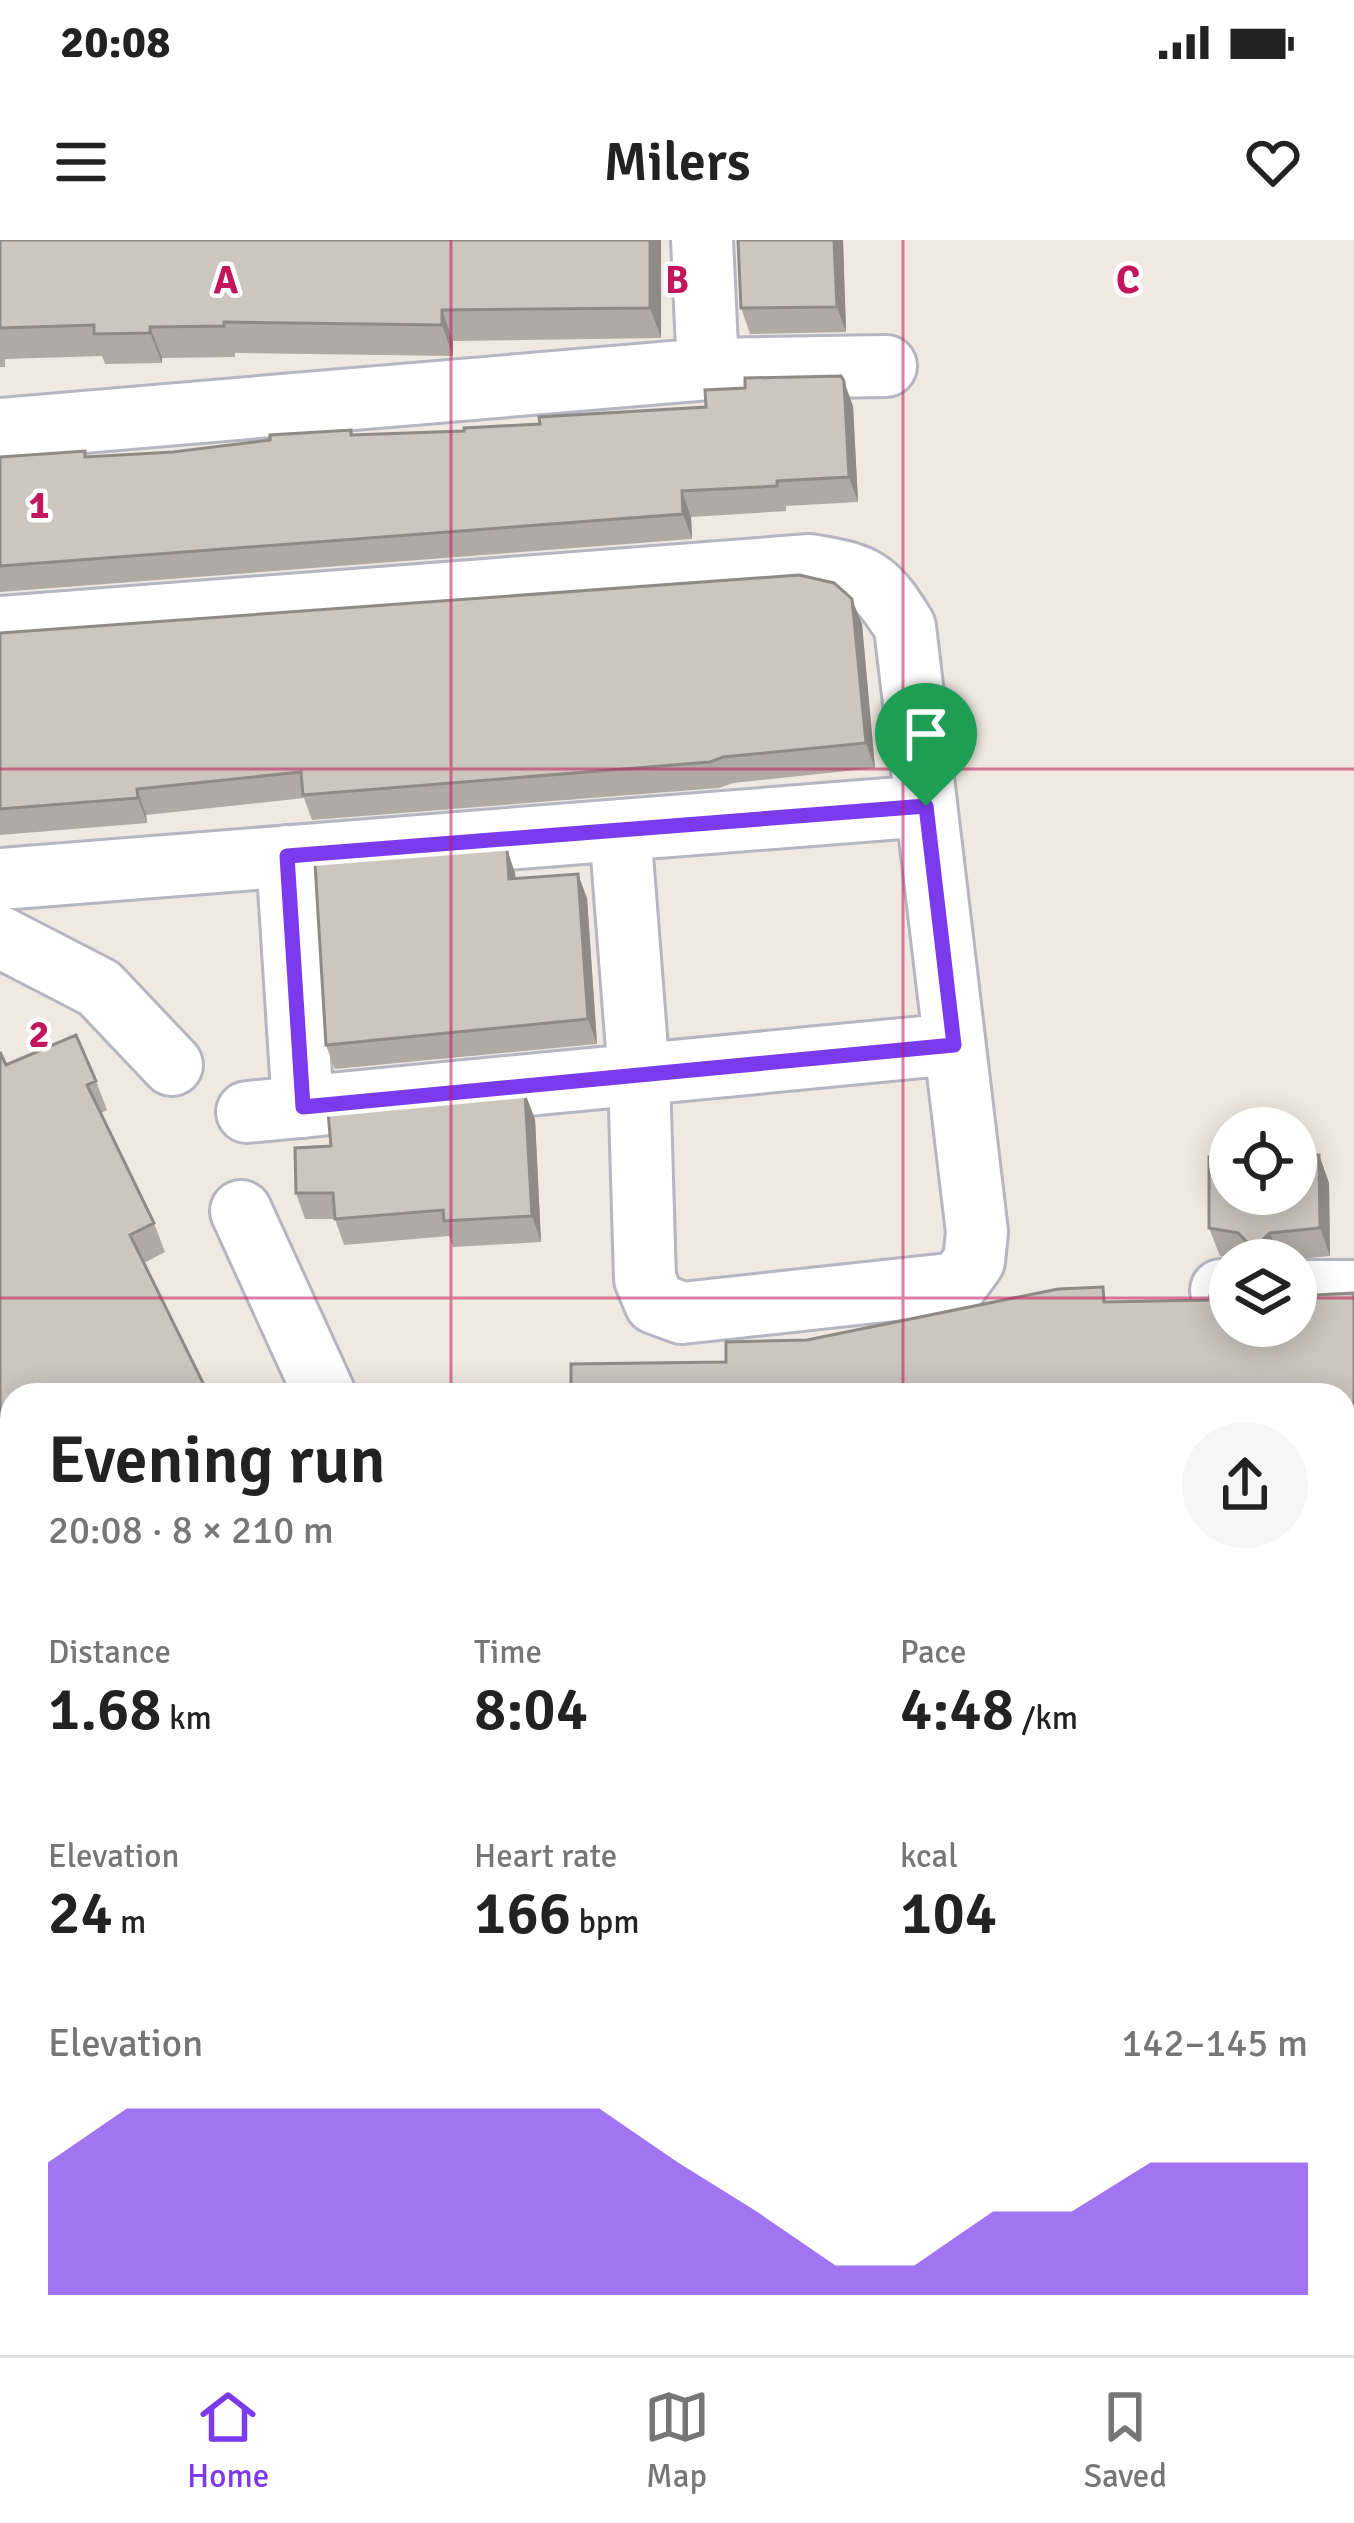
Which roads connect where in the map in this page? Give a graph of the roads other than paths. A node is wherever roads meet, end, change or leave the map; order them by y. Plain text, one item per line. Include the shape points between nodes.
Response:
1 (703, 240) edge
2 (886, 366) dead end
3 (708, 369) junction
4 (0, 429) edge
5 (0, 627) edge
6 (926, 806) junction
7 (620, 830) junction
8 (287, 856) junction
9 (0, 879) edge
10 (0, 937) edge
11 (954, 1045) junction
12 (172, 1065) dead end
13 (639, 1075) junction
14 (241, 1211) dead end
15 (1317, 1291) edge
16 (1354, 1291) edge
17 (320, 1383) edge

1 - 3 street
2 - 3 street
3 - 4 street
5 - 6 street via 810,565 853,572 884,593 905,627
6 - 7 street
6 - 11 street
7 - 8 street
7 - 13 street
8 - 9 street
8 - 13 street via 275,1109
10 - 12 street via 99,988
11 - 13 street
11 - 13 street via 977,1232 974,1261 958,1283 682,1312 656,1303 645,1279
14 - 17 street
15 - 16 street

